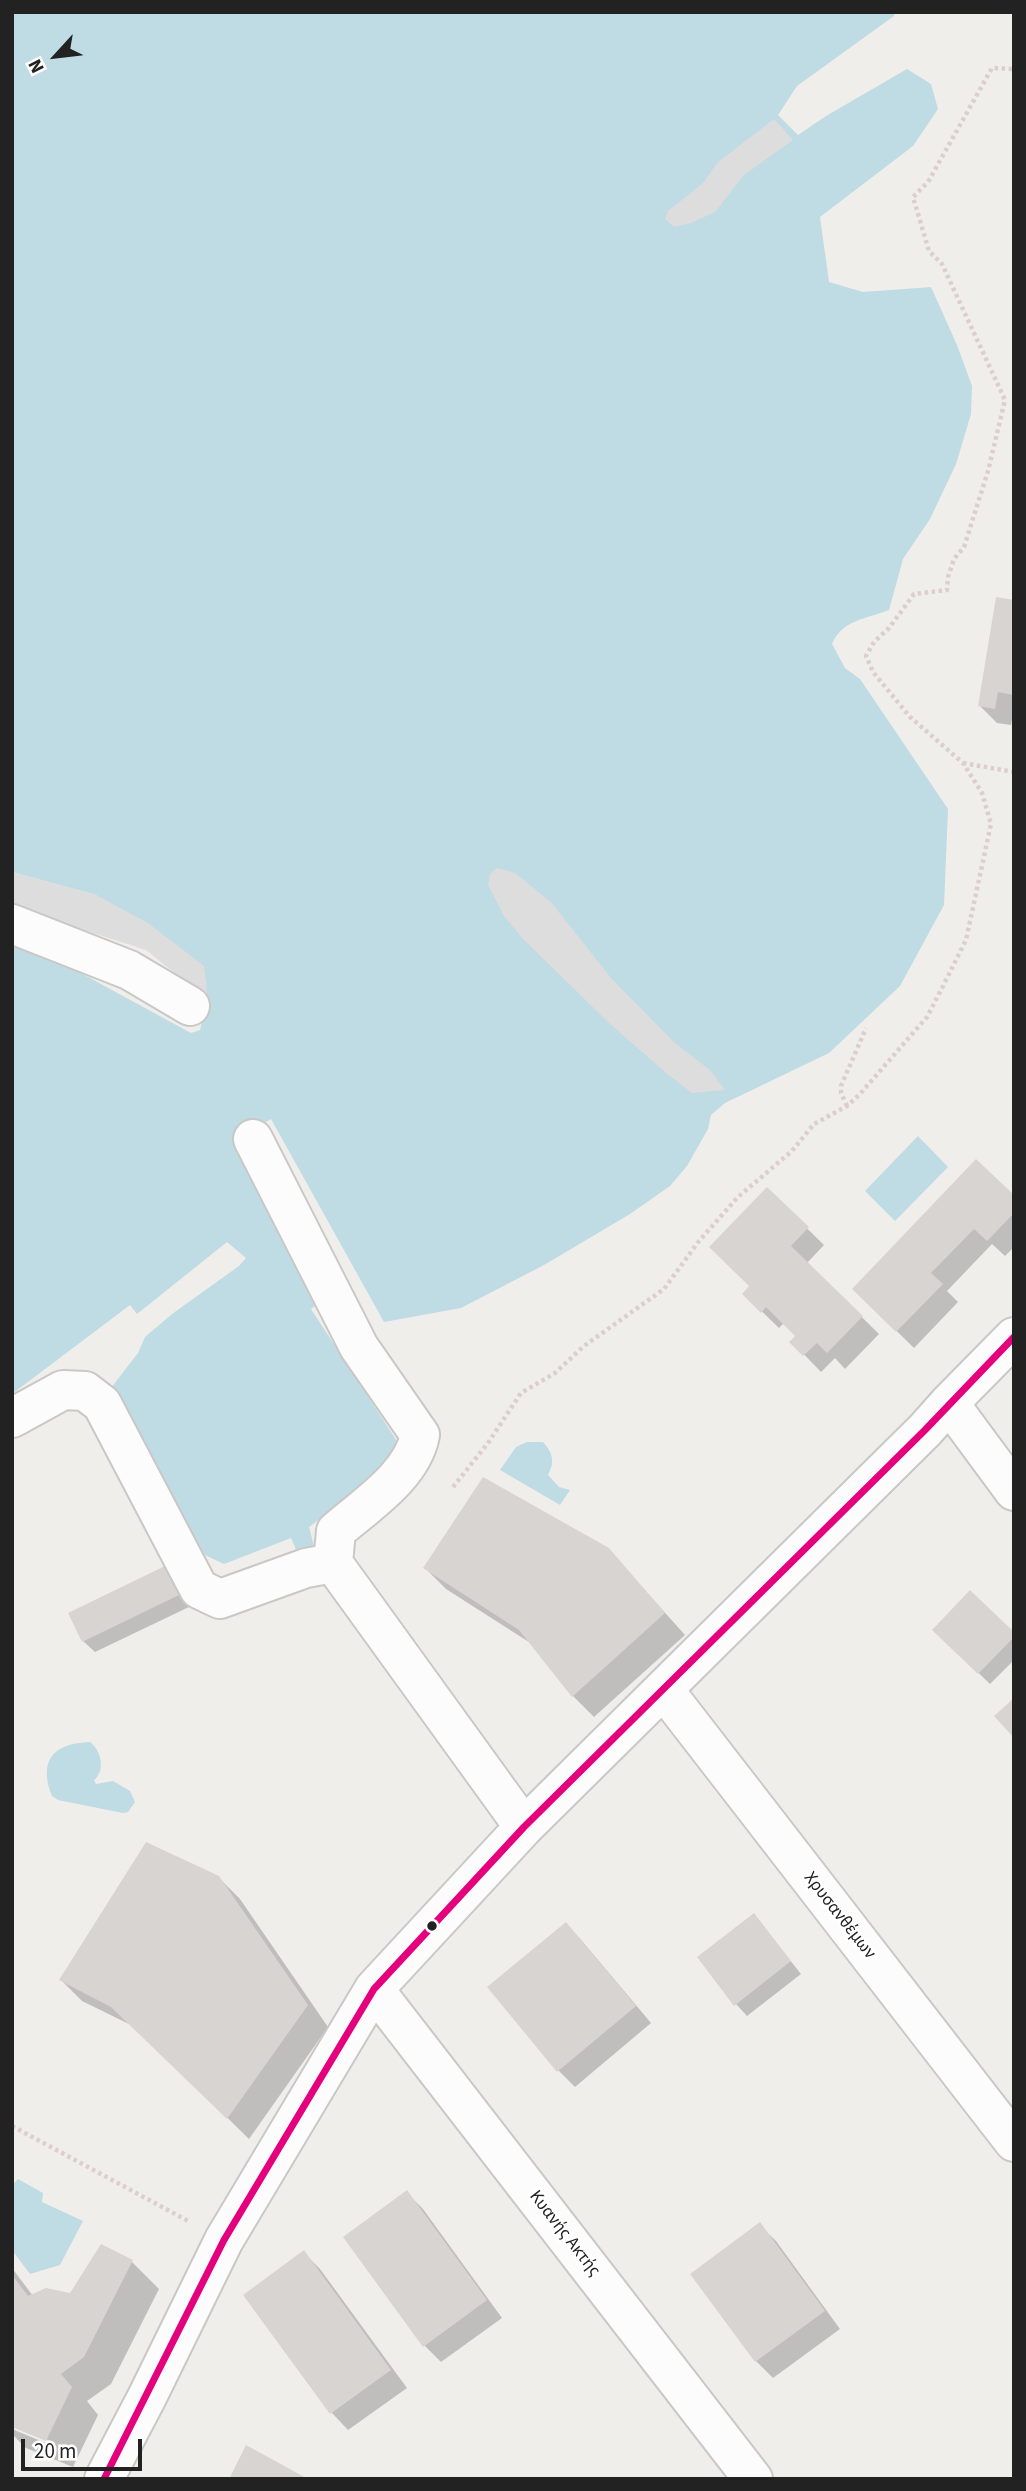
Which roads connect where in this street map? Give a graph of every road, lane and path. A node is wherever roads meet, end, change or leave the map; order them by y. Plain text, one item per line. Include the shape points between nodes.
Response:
1 (1014, 69) edge
2 (963, 763) junction
3 (1014, 772) edge
4 (12, 924) edge
5 (190, 1006) dead end
6 (866, 1028) dead end
7 (847, 1106) junction
8 (253, 1139) dead end
9 (1014, 1337) edge
10 (949, 1403) junction
11 (12, 1418) edge
12 (453, 1487) dead end
13 (1014, 1491) edge
14 (333, 1563) junction
15 (664, 1690) junction
16 (524, 1827) junction
17 (374, 1989) junction
18 (12, 2126) edge
19 (1014, 2142) edge
20 (224, 2240) junction
21 (104, 2479) edge
22 (753, 2479) edge

1 - 2 path via 992,68 928,182 913,197 929,251 942,264 1005,400 988,471 964,547 948,576 947,590 914,594 866,656 873,672 910,717
2 - 3 path
2 - 7 path via 982,793 991,824 966,940 927,1017
4 - 5 street via 129,970
6 - 7 path via 841,1086
7 - 12 path via 814,1124 792,1151 738,1197 664,1289 522,1393
8 - 14 street via 359,1347 420,1435 417,1449 394,1481 335,1531
9 - 10 street
10 - 13 street
10 - 15 street
11 - 14 street via 63,1390 85,1391 102,1404 199,1589 220,1599 306,1567
14 - 16 street
15 - 16 street
15 - 19 street, Χρυσανθέμων
16 - 17 street
17 - 20 street
17 - 22 street, Κυανής Ακτής
18 - 20 path
20 - 21 street

